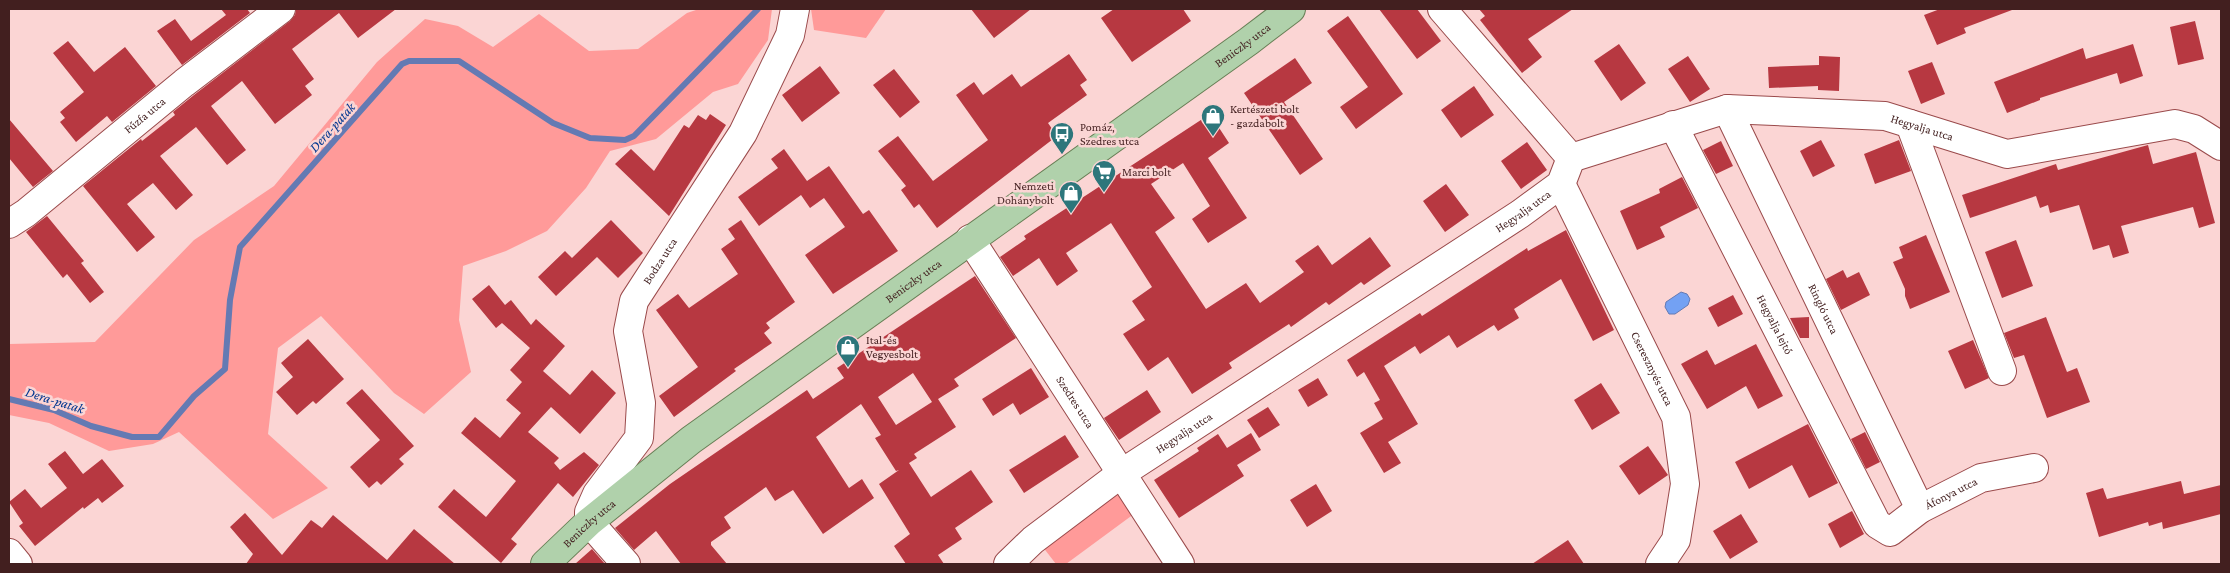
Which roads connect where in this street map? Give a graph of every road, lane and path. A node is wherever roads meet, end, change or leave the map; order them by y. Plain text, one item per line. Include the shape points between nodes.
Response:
1 (281, 9) edge
2 (1291, 9) edge
3 (1442, 9) edge
4 (795, 10) edge
5 (1727, 109) junction
6 (1910, 124) junction
7 (1673, 126) junction
8 (2221, 146) edge
9 (1571, 158) junction
10 (1560, 184) junction
11 (9, 224) edge
12 (970, 239) junction
13 (2002, 372) dead end
14 (2034, 468) dead end
15 (1122, 473) junction
16 (1920, 509) junction
17 (590, 522) junction
18 (1876, 524) joint
19 (9, 553) edge
20 (18, 564) edge
21 (546, 564) edge
22 (626, 564) edge
23 (1008, 564) edge
24 (1180, 564) edge
25 (1660, 564) edge

1 - 11 street, Fűzfa utca
2 - 12 main road, Beniczky utca
3 - 9 street
4 - 17 street, Bodza utca via 790,35 743,133 634,301 628,331 641,403 639,438 597,494 589,512
5 - 6 street, Hegyalja utca via 1885,116
5 - 7 street, Hegyalja utca
5 - 16 street, Ringló utca
6 - 8 street, Hegyalja utca via 2007,154 2175,124 2194,129
6 - 13 street
7 - 9 street, Hegyalja utca
7 - 18 street, Hegyalja lejtő
9 - 10 street, Hegyalja utca
10 - 15 street, Hegyalja utca via 1512,219
10 - 25 street, Cseresznyés utca via 1676,417 1685,484 1676,540
12 - 15 street, Szedres utca
12 - 17 main road, Beniczky utca via 691,440
14 - 16 street, Áfonya utca via 1981,478
15 - 23 street, Hegyalja utca via 1033,540
15 - 24 street, Szedres utca
16 - 18 street, Áfonya utca via 1890,532
17 - 21 main road, Beniczky utca
17 - 22 street
19 - 20 street

